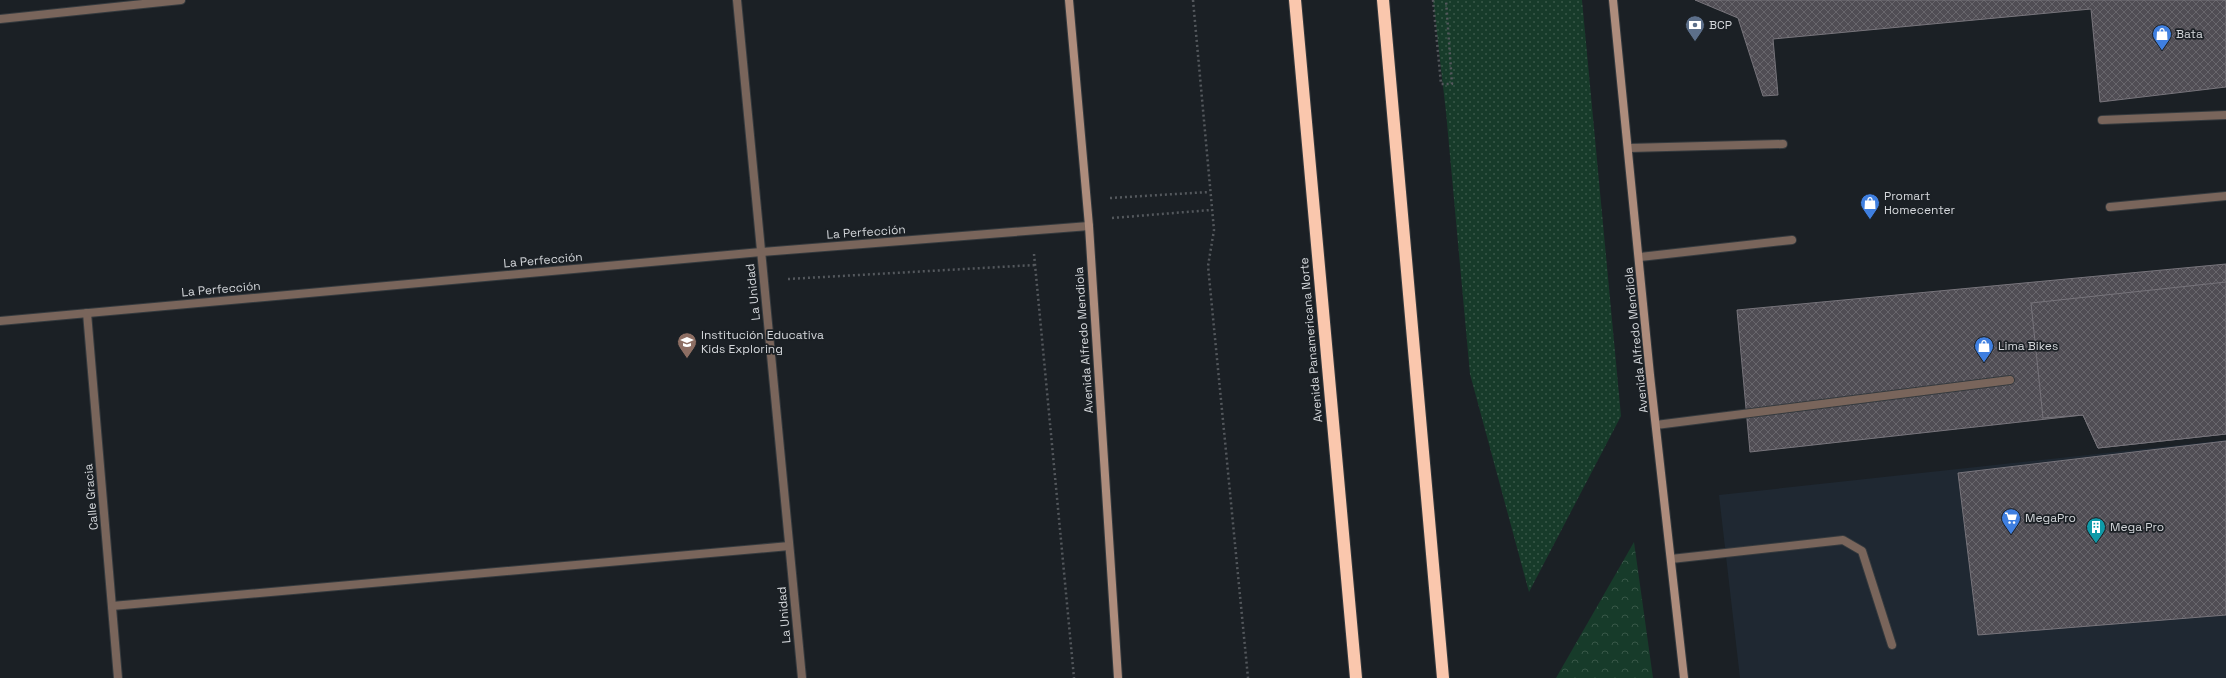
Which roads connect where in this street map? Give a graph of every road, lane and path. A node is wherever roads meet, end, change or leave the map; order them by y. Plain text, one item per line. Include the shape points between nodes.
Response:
1 (181, 0) edge
2 (737, 0) edge
3 (1069, 0) edge
4 (1193, 0) edge
5 (1295, 0) edge
6 (1383, 0) edge
7 (1433, 0) edge
8 (1446, 0) edge
9 (1613, 0) edge
10 (147, 1) edge
11 (0, 19) edge
12 (2226, 115) edge
13 (2102, 120) dead end
14 (1783, 144) dead end
15 (1629, 148) junction
16 (1209, 192) junction
17 (2226, 196) edge
18 (1087, 200) junction
19 (2110, 207) dead end
20 (1211, 210) junction
21 (1089, 223) junction
22 (1032, 230) junction
23 (1792, 240) dead end
24 (761, 252) junction
25 (1640, 257) junction
26 (1035, 265) junction
27 (785, 280) dead end
28 (87, 313) junction
29 (0, 321) edge
30 (2010, 380) dead end
31 (1656, 425) junction
32 (790, 546) junction
33 (1671, 559) junction
34 (112, 606) junction
35 (1892, 645) dead end
36 (1116, 660) junction
37 (118, 678) edge
38 (802, 678) edge
39 (1074, 678) edge
40 (1118, 678) edge
41 (1122, 678) edge
42 (1248, 678) edge
43 (1356, 678) edge
44 (1443, 678) edge
45 (1684, 678) edge

1 - 10 street
2 - 24 street, La Unidad
3 - 18 main road, Avenida Alfredo Mendiola
4 - 16 path
5 - 43 highway, Avenida Panamericana Norte
6 - 44 highway
7 - 8 path via 1441,84 1452,84
9 - 15 main road, Avenida Alfredo Mendiola
10 - 11 street
12 - 13 street
14 - 15 street
15 - 25 main road, Avenida Alfredo Mendiola
16 - 18 path
16 - 20 path
17 - 19 street
18 - 21 main road, Avenida Alfredo Mendiola
20 - 21 path
20 - 42 path via 1214,230 1208,266
21 - 22 street, La Perfección
21 - 36 main road, Avenida Alfredo Mendiola
22 - 24 street, La Perfección
22 - 26 path
23 - 25 street
24 - 28 street, La Perfección
24 - 32 street, La Unidad
25 - 31 main road, Avenida Alfredo Mendiola
26 - 27 path
26 - 39 path
28 - 29 street, La Perfección
28 - 34 street, Calle Gracia
30 - 31 street
31 - 33 main road, Avenida Alfredo Mendiola
32 - 34 street
32 - 38 street, La Unidad
33 - 35 street via 1844,540 1862,551
33 - 45 main road, Avenida Alfredo Mendiola
34 - 37 street, Calle Gracia
36 - 40 main road, Avenida Alfredo Mendiola
36 - 41 street

